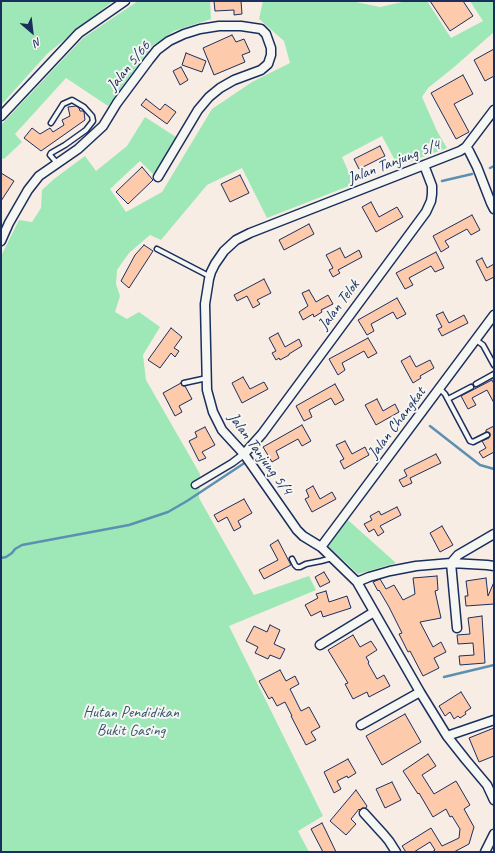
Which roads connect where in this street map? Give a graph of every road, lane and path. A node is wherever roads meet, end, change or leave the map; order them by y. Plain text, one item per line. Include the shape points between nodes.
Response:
1 (125, 1) edge
2 (494, 110) edge
3 (1, 116) edge
4 (51, 123) dead end
5 (466, 147) junction
6 (56, 163) junction
7 (424, 165) junction
8 (158, 177) dead end
9 (494, 209) edge
10 (1, 218) edge
11 (9, 223) junction
12 (1, 241) edge
13 (157, 249) dead end
14 (210, 276) junction
15 (494, 316) edge
16 (476, 340) junction
17 (494, 365) edge
18 (494, 374) edge
19 (207, 378) junction
20 (184, 383) dead end
21 (476, 384) dead end
22 (471, 387) dead end
23 (440, 389) junction
24 (448, 399) junction
25 (487, 435) dead end
26 (244, 454) junction
27 (195, 486) dead end
28 (494, 534) edge
29 (321, 547) junction
30 (332, 558) junction
31 (292, 559) dead end
32 (451, 563) junction
33 (494, 566) edge
34 (357, 582) junction
35 (374, 612) junction
36 (457, 628) dead end
37 (320, 645) dead end
38 (420, 692) junction
39 (494, 720) edge
40 (361, 725) dead end
41 (447, 736) junction
42 (494, 800) edge
43 (364, 813) dead end
44 (494, 834) edge
45 (396, 852) edge
46 (484, 852) edge

1 - 3 street via 79,33
2 - 5 street
4 - 6 lane via 63,104 72,100 84,107 93,121 86,130 51,153
5 - 7 street, Jalan Tanjung 5/4
5 - 9 street
6 - 8 street, Jalan 5/66 via 103,126 149,60 169,41 200,29 219,26 241,26 266,34 272,48 268,64 261,70 224,85 209,97 198,110
6 - 11 street, Jalan 5/66 via 39,176 28,190
7 - 14 street, Jalan Tanjung 5/4 via 236,240 221,255
7 - 26 street, Jalan Telok via 432,186 431,201 426,212 262,434
10 - 11 street
11 - 12 street, Jalan 5/66
13 - 14 lane
14 - 19 street, Jalan Tanjung 5/4 via 206,304
15 - 16 street, Jalan Changkat
16 - 17 lane via 483,345
16 - 23 street, Jalan Changkat
18 - 21 lane
19 - 20 lane
19 - 26 street, Jalan Tanjung 5/4 via 213,412 222,430
22 - 24 lane
23 - 24 lane
23 - 29 street, Jalan Changkat
24 - 25 lane via 470,441
26 - 27 street
26 - 29 street, Jalan Tanjung 5/4 via 297,530
28 - 32 street via 458,555
29 - 30 street, Jalan Tanjung 5/4
30 - 31 lane via 300,567 295,566
30 - 34 street, Jalan Tanjung 5/4
32 - 33 street
32 - 34 street via 390,571
32 - 36 street
34 - 35 street, Jalan Tanjung 5/4
35 - 37 street
35 - 38 street, Jalan Tanjung 5/4
38 - 40 street
38 - 41 street, Jalan Tanjung 5/4
39 - 41 street
41 - 42 street, Jalan Tanjung 5/4 via 487,785
43 - 45 street
44 - 46 street

